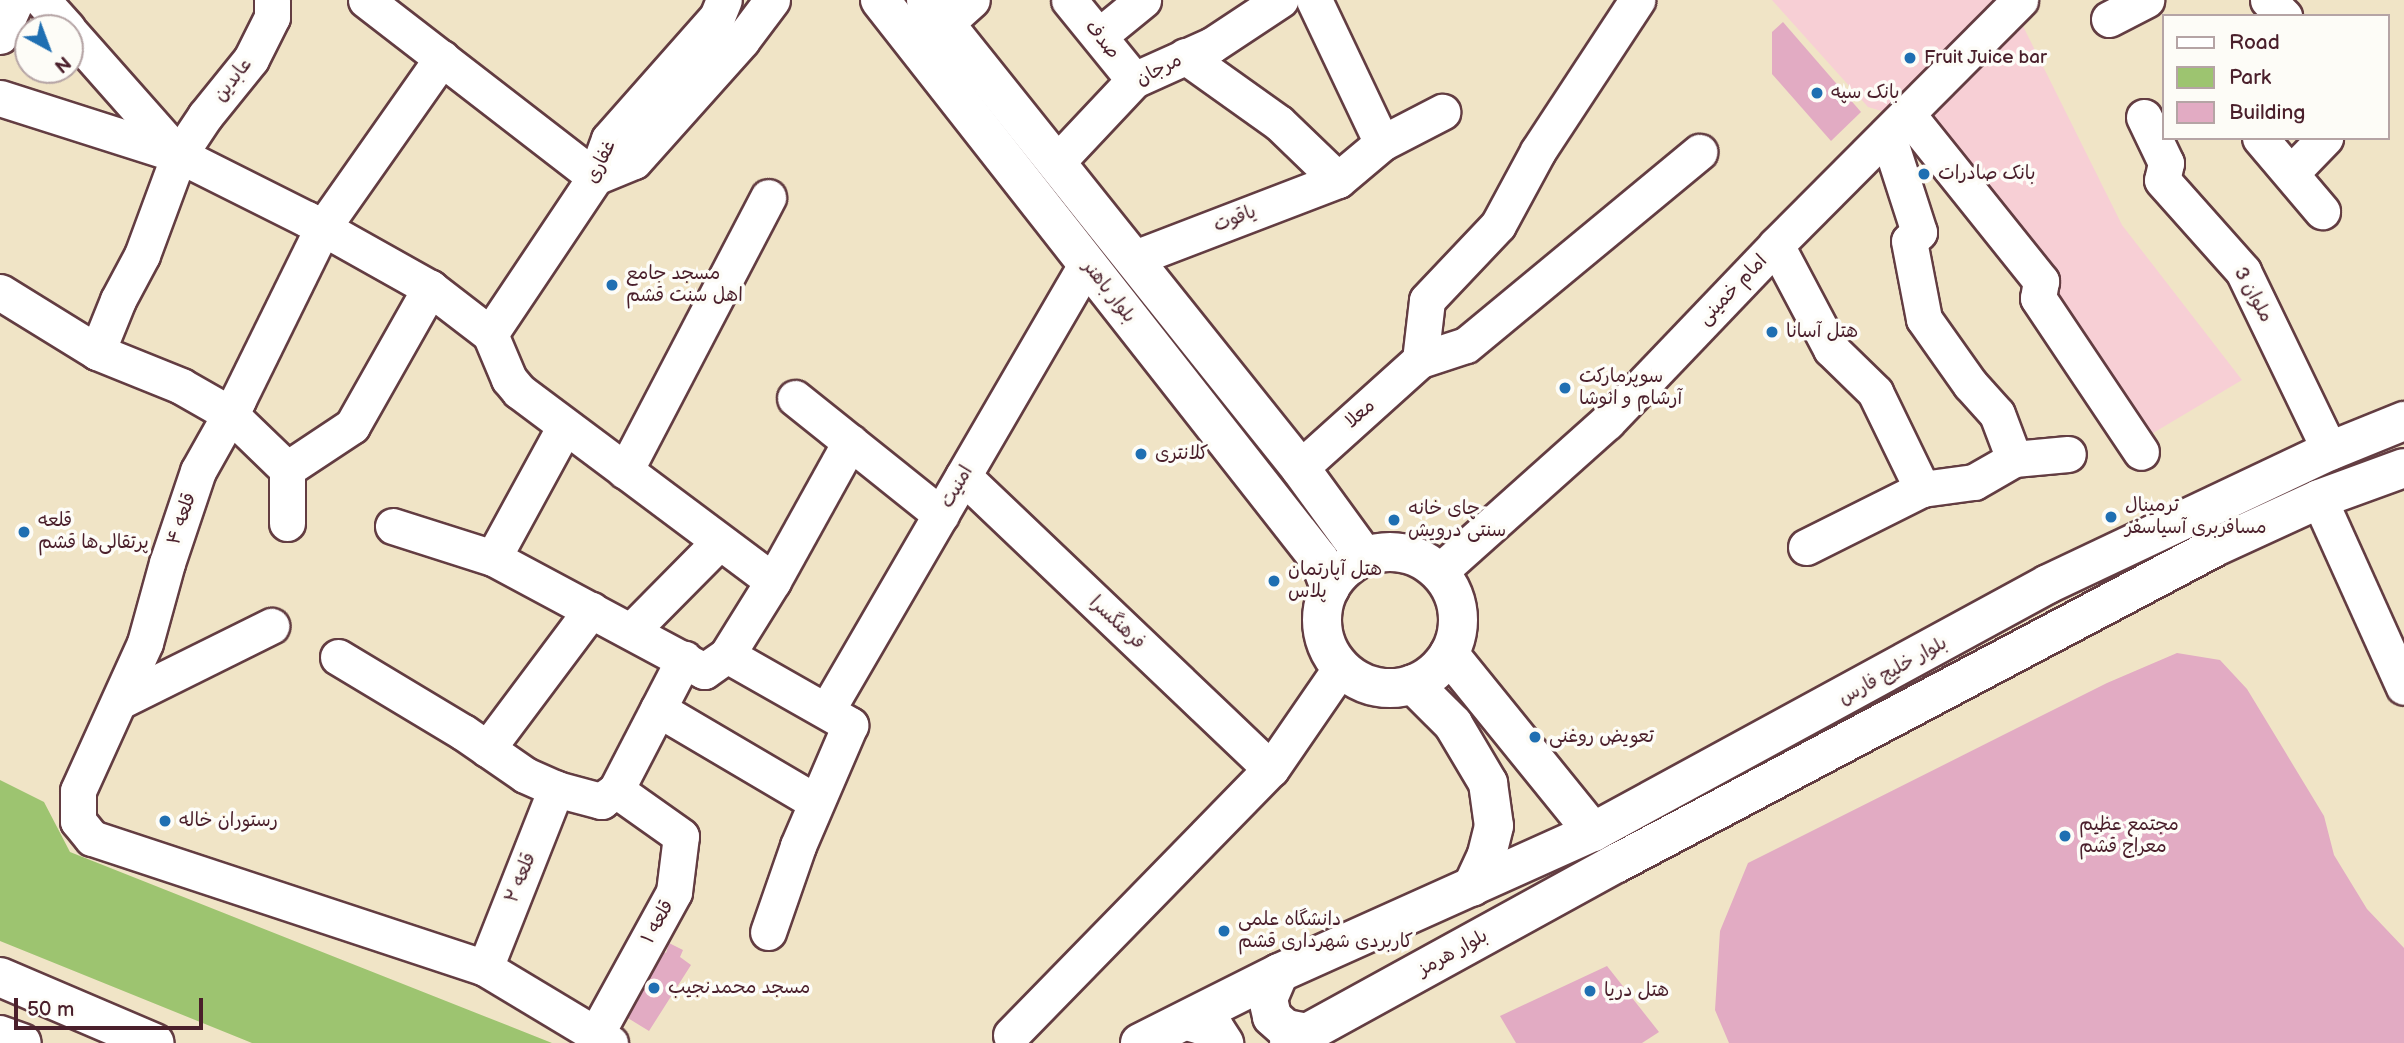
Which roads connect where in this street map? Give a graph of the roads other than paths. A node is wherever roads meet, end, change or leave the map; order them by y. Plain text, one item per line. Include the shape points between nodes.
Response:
1 (16, 0) edge
2 (42, 0) edge
3 (272, 0) edge
4 (366, 0) edge
5 (724, 0) edge
6 (772, 0) edge
7 (880, 0) edge
8 (1069, 0) edge
9 (1143, 0) edge
10 (1280, 0) edge
11 (1314, 0) edge
12 (1637, 0) edge
13 (2020, 0) edge
14 (2146, 0) edge
15 (2153, 0) edge
16 (948, 8) edge
17 (54, 14) edge
18 (2162, 16) edge
19 (2109, 19) dead end
20 (0, 36) edge
21 (1099, 36) junction
22 (84, 48) edge
23 (1185, 56) junction
24 (442, 58) junction
25 (1135, 80) junction
26 (0, 98) edge
27 (1442, 112) dead end
28 (2144, 117) dead end
29 (1898, 126) junction
30 (2262, 140) edge
31 (2323, 140) edge
32 (1382, 143) junction
33 (1699, 152) dead end
34 (179, 155) junction
35 (1056, 163) junction
36 (2291, 173) junction
37 (596, 177) junction
38 (1338, 180) junction
39 (768, 197) dead end
40 (2322, 211) dead end
41 (322, 229) junction
42 (1776, 245) junction
43 (1132, 258) junction
44 (1087, 263) junction
45 (429, 288) junction
46 (0, 292) edge
47 (490, 334) junction
48 (97, 352) junction
49 (1420, 360) junction
50 (795, 398) dead end
51 (230, 414) junction
52 (2404, 421) edge
53 (565, 426) junction
54 (850, 442) junction
55 (2330, 451) junction
56 (2141, 452) dead end
57 (2068, 454) dead end
58 (2014, 459) junction
59 (1300, 468) junction
60 (2404, 468) edge
61 (287, 470) junction
62 (625, 471) junction
63 (963, 476) junction
64 (1922, 489) junction
65 (2319, 499) junction
66 (941, 515) junction
67 (286, 523) dead end
68 (393, 526) dead end
69 (719, 542) junction
70 (1806, 547) dead end
71 (1365, 557) junction
72 (493, 558) junction
73 (1439, 572) junction
74 (773, 581) junction
75 (1330, 588) junction
76 (592, 610) junction
77 (271, 626) dead end
78 (631, 631) junction
79 (1449, 654) junction
80 (727, 655) junction
81 (338, 657) dead end
82 (684, 659) junction
83 (1341, 667) junction
84 (1413, 684) junction
85 (2404, 687) edge
86 (120, 701) junction
87 (658, 709) junction
88 (827, 710) junction
89 (487, 749) junction
90 (1271, 769) junction
91 (556, 789) junction
92 (616, 790) junction
93 (816, 802) junction
94 (1593, 832) junction
95 (1617, 863) joint
96 (1472, 887) junction
97 (768, 932) dead end
98 (485, 968) junction
99 (1279, 973) junction
100 (0, 977) edge
101 (1186, 1021) junction
102 (0, 1035) edge
103 (1011, 1035) dead end
104 (603, 1038) edge
105 (1298, 1038) edge
106 (22, 1043) edge
107 (155, 1043) edge
108 (1140, 1043) edge
109 (1224, 1043) edge

1 - 20 street
2 - 17 street
3 - 34 street, عابدین via 272,17 251,59
4 - 24 street
5 - 37 street, غفاری via 717,18 609,139
6 - 37 street via 634,161
7 - 44 main road, بلوار باهنر
8 - 21 street, صدف
9 - 21 street
10 - 23 street, مرجان via 1212,45
11 - 32 street
12 - 49 street via 1538,150 1498,225 1427,300
13 - 29 street, امام خمینی
14 - 19 street
15 - 18 street
16 - 35 main road, بلوار باهنر
21 - 25 street, صدف
22 - 34 street
23 - 25 street, مرجان
23 - 38 street via 1279,123
24 - 37 street
24 - 41 street, قلعه ۴
25 - 35 street, مرجان
26 - 34 street
27 - 32 street, یاقوت
28 - 55 street, ملوان 3 via 2166,163 2162,180 2243,271
29 - 42 street, امام خمینی
29 - 56 street via 2041,281 2038,298
29 - 58 street via 1919,232 1909,241 1924,319 1969,384 1997,414
30 - 36 street
31 - 36 street
32 - 38 street, یاقوت
33 - 49 street via 1466,345
34 - 41 street
34 - 48 street, عابدین via 142,256
35 - 43 main road, بلوار باهنر
36 - 40 street
37 - 47 street, غفاری
38 - 43 street, یاقوت
39 - 62 street
41 - 45 street
41 - 51 street, قلعه ۴
42 - 64 street via 1831,349 1875,392
42 - 73 street, امام خمینی via 1607,422
43 - 59 main road, بلوار باهنر
44 - 63 street, امنیت
44 - 75 main road, بلوار باهنر via 1319,559
45 - 47 street
45 - 61 street via 352,426
46 - 48 street
47 - 53 street via 509,379
48 - 51 street via 181,386
49 - 59 street, معلا
50 - 54 street
51 - 61 street
51 - 86 street, قلعه ۴ via 198,471 145,643
52 - 55 main road, بلوار خلیج فارس
53 - 62 street
53 - 72 street
54 - 66 street
54 - 74 street
55 - 94 main road, بلوار خلیج فارس via 2048,584
57 - 58 street
58 - 64 street via 1975,482
59 - 71 main road, بلوار باهنر
60 - 65 main road, بلوار خلیج فارس
61 - 67 street
62 - 69 street
63 - 66 street, امنیت
63 - 90 street, فرهنگسرا
64 - 70 street
65 - 85 street
65 - 95 main road, بلوار خلیج فارس via 2217,546
66 - 88 street, امنیت
68 - 72 street
69 - 74 street
69 - 78 street
71 - 73 main road via 1405,553
71 - 75 main road via 1345,569
72 - 76 street
73 - 79 main road via 1450,586 1457,611 1456,637
74 - 80 street
75 - 83 main road via 1322,621 1331,653
76 - 78 street
76 - 89 street
77 - 86 street
78 - 82 street
79 - 84 main road via 1427,677
79 - 94 main road
80 - 82 street via 704,671
80 - 88 street
81 - 89 street
82 - 87 street
83 - 84 main road via 1374,686
83 - 90 street
84 - 96 main road via 1453,724 1488,783 1493,826
86 - 98 street, قلعه ۴ via 78,791 78,821 92,838
87 - 92 street
87 - 93 street
88 - 93 street via 850,725
89 - 91 street
90 - 103 street
91 - 92 street via 601,801
91 - 98 street, قلعه ۲
92 - 104 street, قلعه ۱ via 681,836 674,892
93 - 97 street
94 - 96 main road, بلوار خلیج فارس
95 - 105 main road, بلوار هرمز
96 - 99 main road
98 - 104 street
99 - 101 main road
99 - 105 main road via 1268,999 1272,1017
100 - 107 main road
101 - 108 main road
101 - 109 main road via 1215,1029
102 - 106 main road

